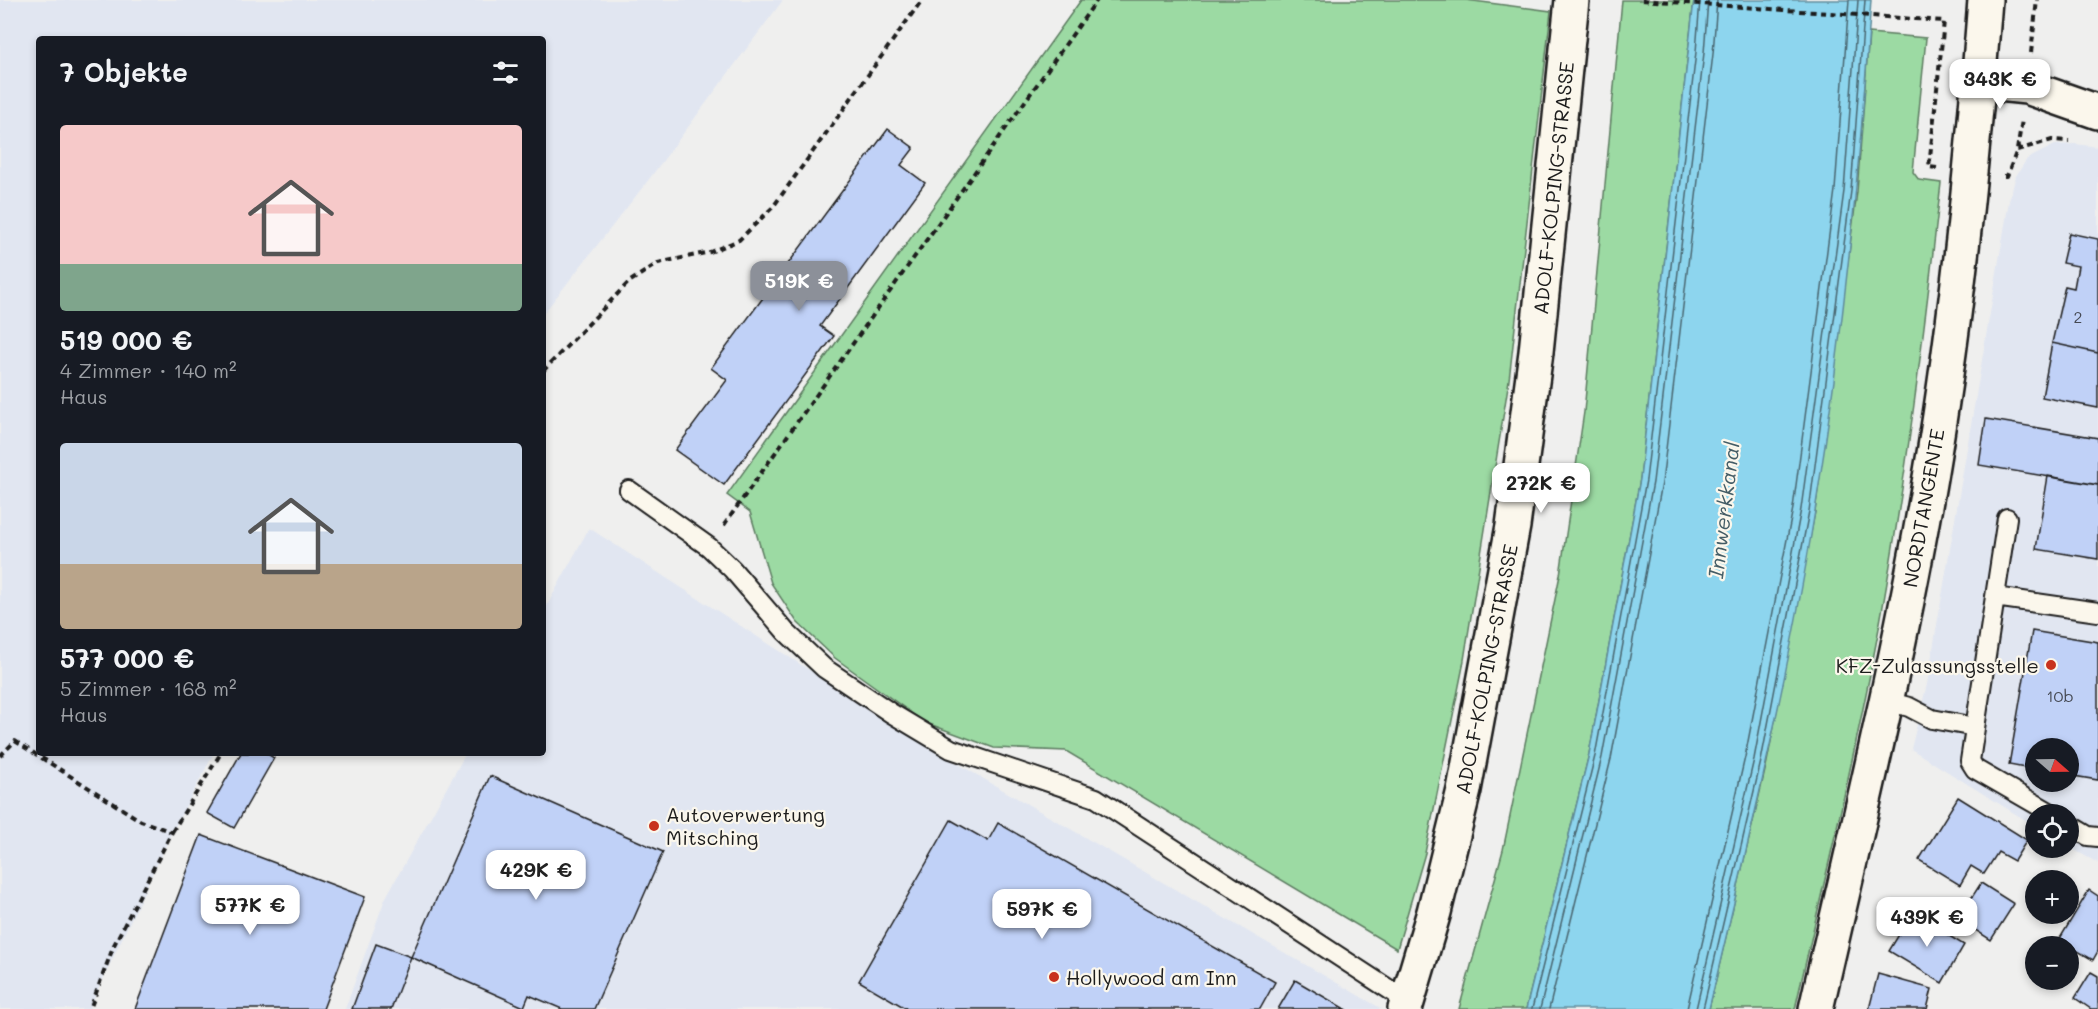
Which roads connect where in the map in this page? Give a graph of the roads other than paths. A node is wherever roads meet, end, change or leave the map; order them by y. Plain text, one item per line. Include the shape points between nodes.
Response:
1 (1572, 0) edge
2 (1985, 0) edge
3 (1979, 82) junction
4 (2098, 112) edge
5 (628, 490) dead end
6 (2007, 518) dead end
7 (1995, 597) junction
8 (2098, 612) edge
9 (1887, 701) junction
10 (1975, 727) junction
11 (2036, 804) edge
12 (2079, 831) edge
13 (2098, 837) edge
14 (1406, 1005) edge
15 (1816, 1009) edge

1 - 14 street, ADOLF-KOLPING-STRASSE via 1536,352 1513,526 1464,790
2 - 3 street, NORDTANGENTE
3 - 4 street via 2027,87
3 - 9 street, NORDTANGENTE via 1956,294 1925,504
5 - 14 lane via 709,547 824,669 951,749 1096,798
6 - 7 lane
7 - 8 lane
7 - 10 lane
9 - 10 lane via 1932,719
9 - 15 street, NORDTANGENTE
10 - 11 lane via 1970,760 1975,769
12 - 13 lane

